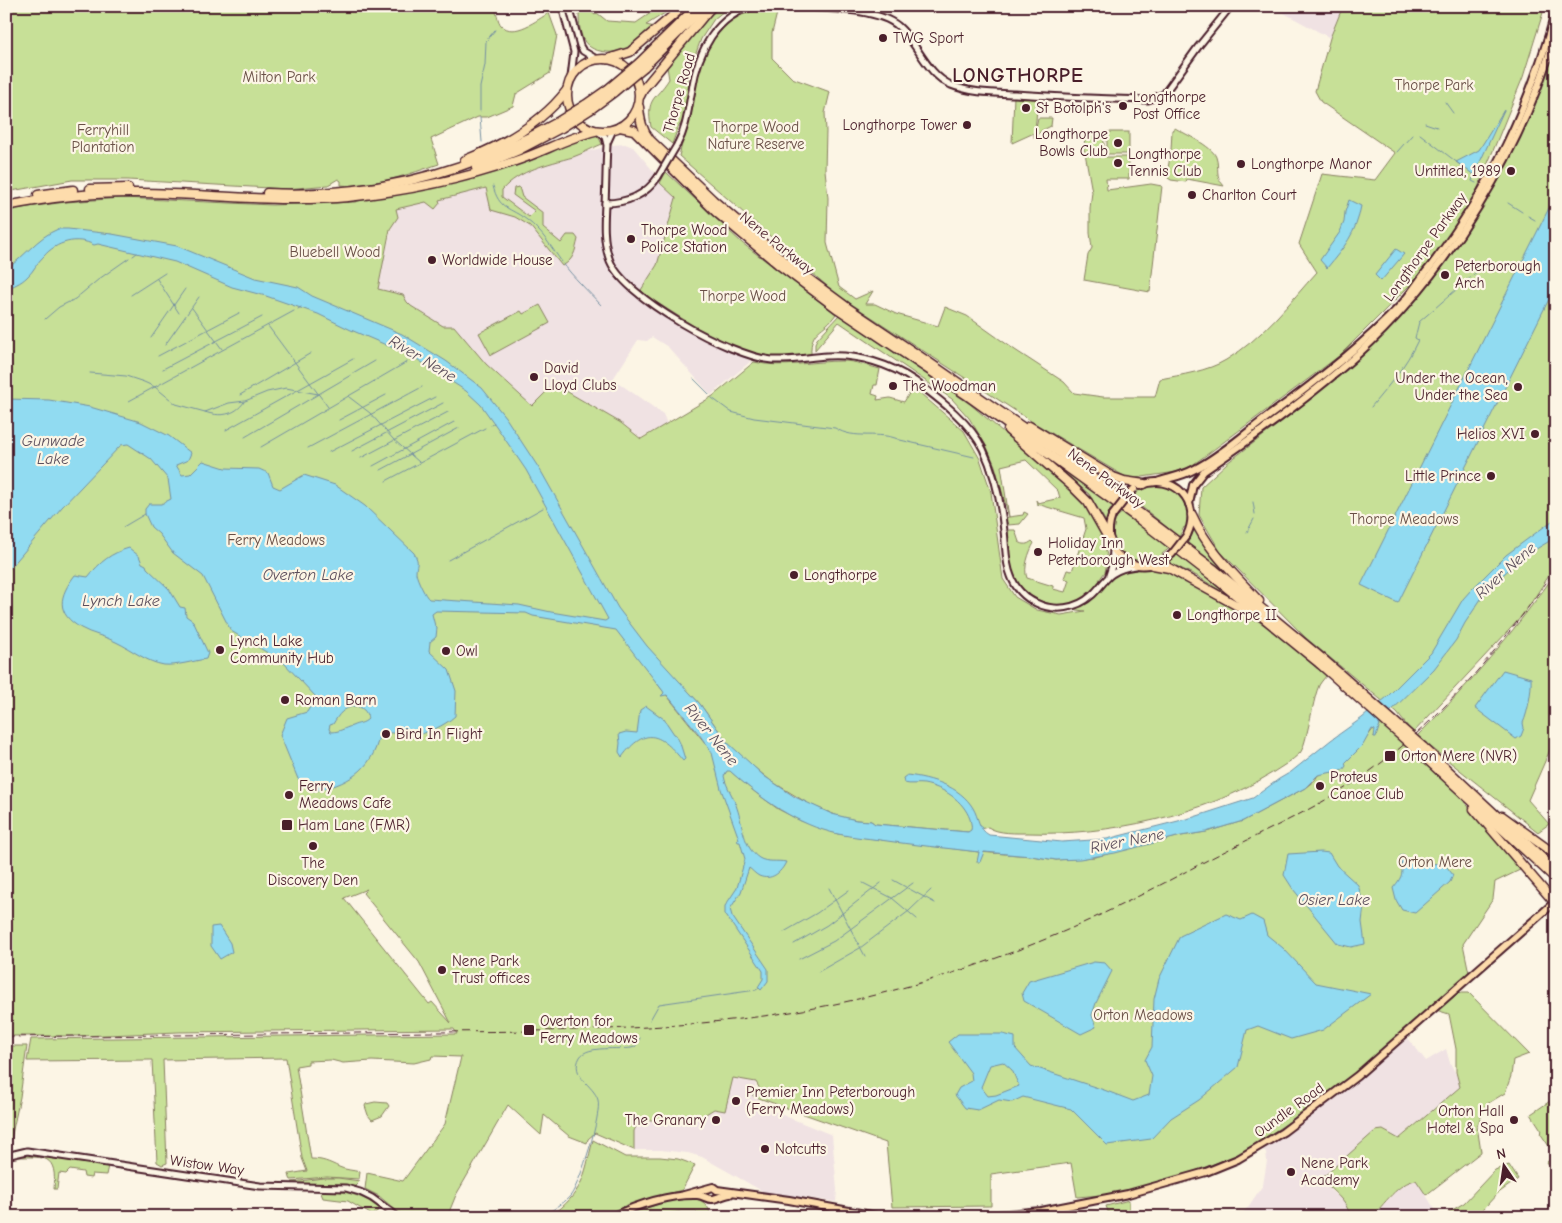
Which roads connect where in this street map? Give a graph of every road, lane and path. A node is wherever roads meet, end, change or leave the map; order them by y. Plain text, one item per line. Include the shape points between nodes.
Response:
1 (562, 6) edge
2 (569, 6) edge
3 (684, 6) edge
4 (697, 6) edge
5 (705, 6) edge
6 (712, 6) edge
7 (756, 6) edge
8 (791, 6) edge
9 (1231, 6) edge
10 (1556, 10) edge
11 (1556, 32) edge
12 (676, 51) junction
13 (602, 60) junction
14 (642, 65) junction
15 (571, 77) junction
16 (567, 90) junction
17 (640, 97) junction
18 (638, 107) junction
19 (617, 129) junction
20 (597, 131) junction
21 (606, 145) junction
22 (660, 148) junction
23 (392, 188) junction
24 (6, 200) edge
25 (605, 203) junction
26 (6, 206) edge
27 (971, 394) junction
28 (1157, 482) junction
29 (1144, 484) junction
30 (1189, 504) junction
31 (1192, 515) junction
32 (1111, 545) junction
33 (1154, 565) junction
34 (1136, 566) junction
35 (1108, 577) junction
36 (1276, 624) junction
37 (1460, 787) junction
38 (1556, 855) edge
39 (1556, 871) edge
40 (1556, 879) edge
41 (1555, 901) edge
42 (6, 1156) edge
43 (706, 1193) junction
44 (717, 1194) junction
45 (398, 1217) edge
46 (611, 1217) edge
47 (882, 1217) edge
48 (976, 1217) edge

1 - 15 street via 574,52
2 - 13 street via 580,46 588,55
3 - 13 highway via 630,52
4 - 14 highway
5 - 14 highway
6 - 12 highway
7 - 25 street, Thorpe Road, bridge via 733,14 714,32 695,76 687,123 658,177 634,198
8 - 9 street via 884,17 903,31 932,70 948,84 960,88 1029,95 1148,100 1170,88
10 - 28 main road, Longthorpe Parkway via 1524,107 1489,179 1459,227 1401,305 1313,384 1226,448 1192,471
11 - 30 main road, Longthorpe Parkway via 1525,120 1490,187 1438,265 1404,307 1358,354 1204,471 1193,485
12 - 17 highway
12 - 22 highway via 651,86 643,106 645,126
13 - 15 highway via 580,67
13 - 17 highway via 621,65 633,75
14 - 23 highway, bridge via 611,91 520,150 440,180
15 - 16 highway
16 - 20 highway via 574,116 586,127
16 - 23 highway via 545,114 490,150
17 - 18 highway
18 - 19 highway via 631,119
18 - 22 highway, Nene Parkway via 644,132
19 - 20 highway
19 - 21 street
19 - 27 highway, Nene Parkway via 634,130 716,212 838,309
20 - 21 street via 605,137
20 - 23 highway via 471,175
21 - 25 street
22 - 27 highway, Nene Parkway via 713,200 783,260
23 - 24 highway via 294,194 106,188
23 - 26 highway via 349,197 295,200 140,193 83,194
25 - 35 street via 605,242 616,273 635,292 672,316 714,340 757,357 784,360 842,356 876,362 910,378 960,418 976,437 986,457 1000,503 1008,568 1017,588 1030,600 1050,608 1073,606 1092,595
27 - 29 highway via 1114,477 1124,482
27 - 32 highway via 1088,502
27 - 36 highway, Nene Parkway via 1060,453 1144,515
28 - 29 main road
28 - 30 main road via 1177,488
29 - 32 main road, bridge via 1134,489 1112,516 1109,528
30 - 31 main road
31 - 33 main road, bridge via 1187,535 1172,554
31 - 36 highway via 1217,557
32 - 34 main road via 1122,559
32 - 35 street via 1112,566
33 - 34 main road
33 - 36 highway via 1169,568
34 - 35 street
36 - 37 highway, Nene Parkway, bridge
37 - 38 highway
37 - 39 highway, Nene Parkway
37 - 40 highway, Nene Parkway
37 - 41 highway
41 - 48 main road, Oundle Road via 1357,1076 1283,1132 1238,1159 1206,1172 1128,1194 1060,1208
42 - 45 street, Wistow Way via 27,1152 49,1154 260,1186 346,1188 372,1198
43 - 44 main road via 712,1199
43 - 44 main road via 713,1187
43 - 46 main road via 668,1198
44 - 47 main road via 789,1200

